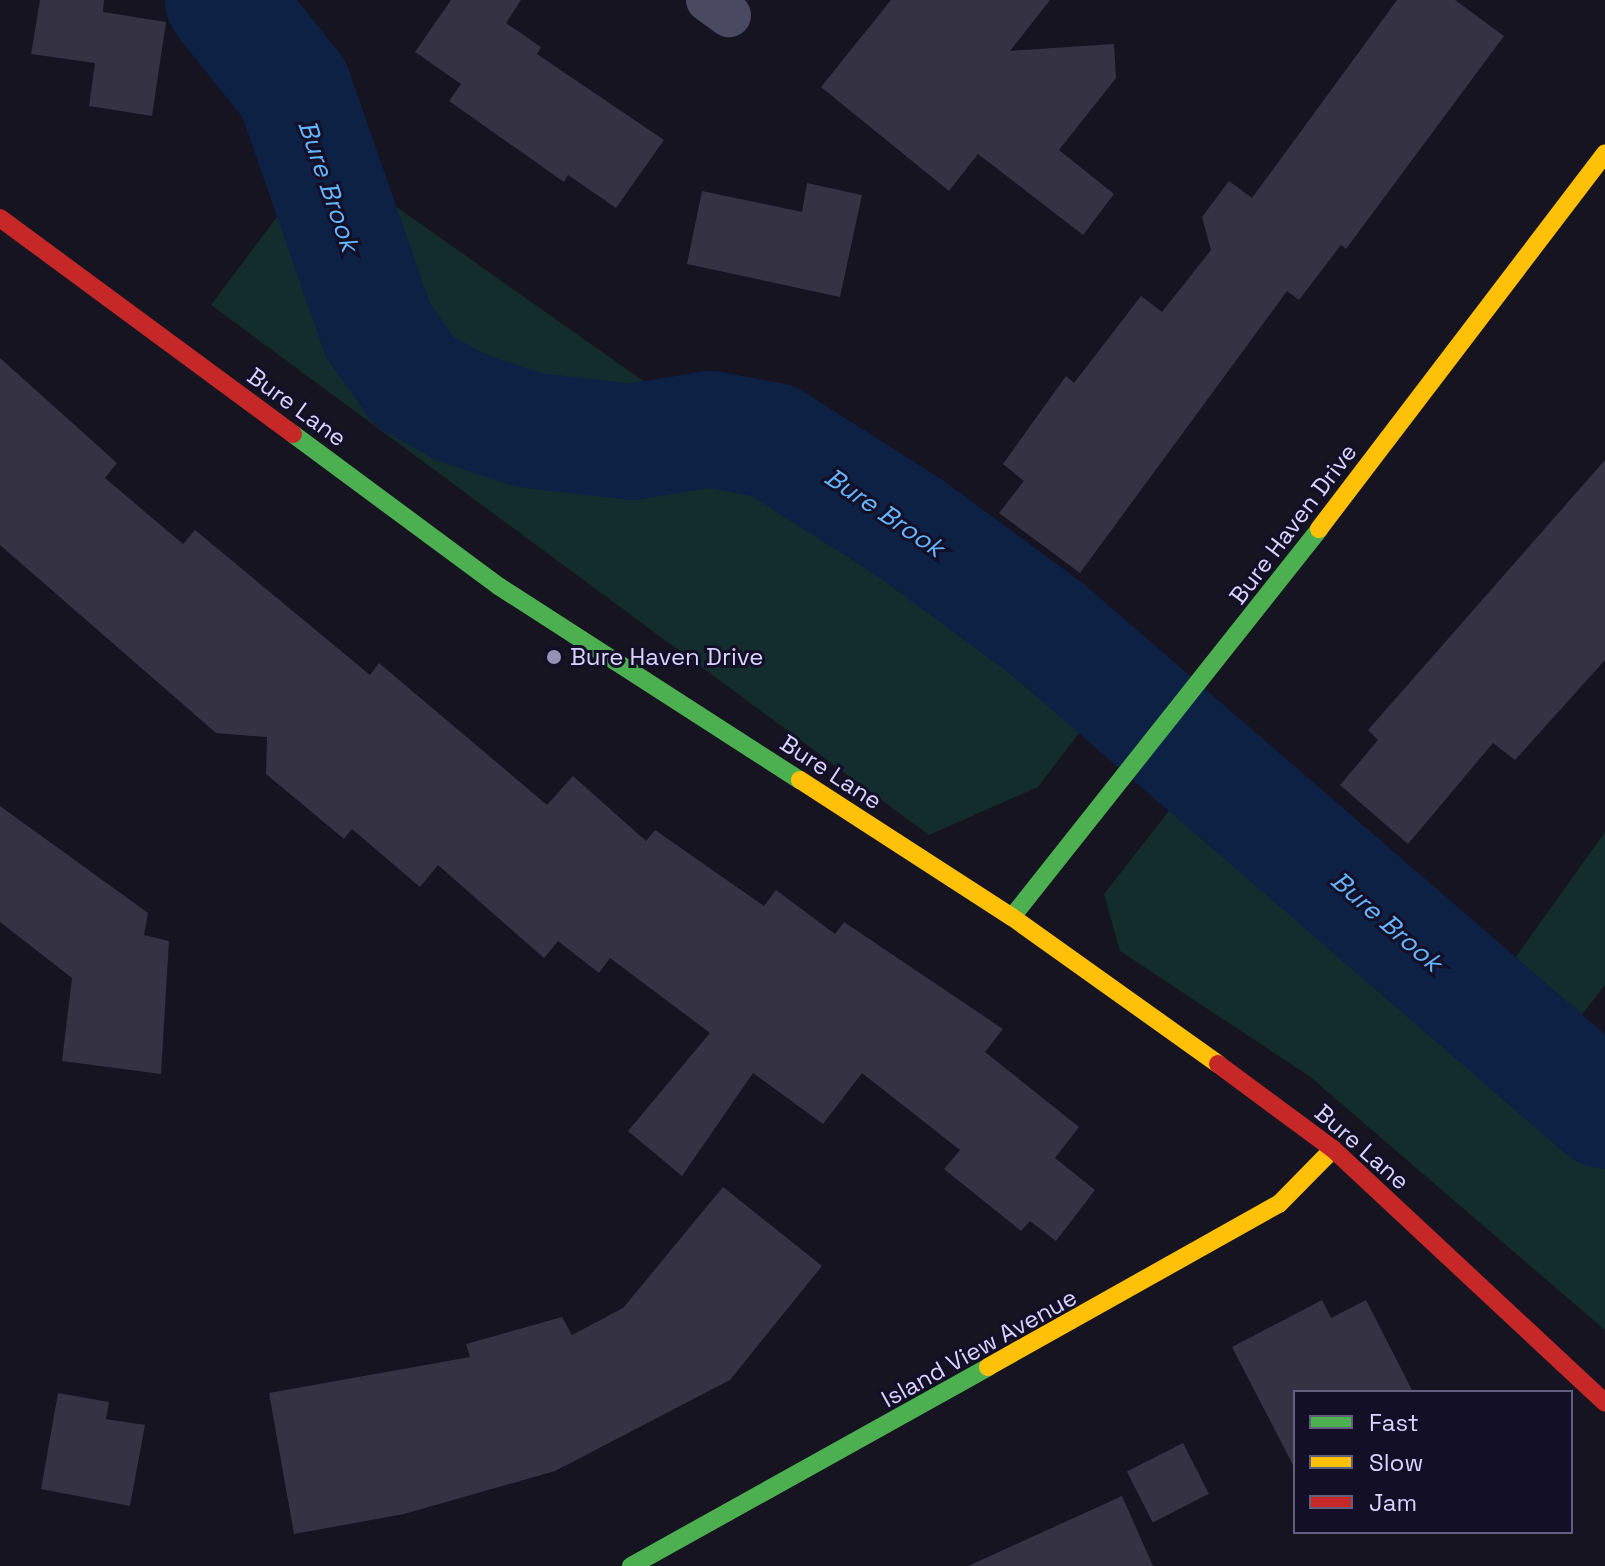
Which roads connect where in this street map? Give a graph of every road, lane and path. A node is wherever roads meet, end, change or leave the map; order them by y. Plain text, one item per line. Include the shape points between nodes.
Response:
1 (1605, 154) edge
2 (0, 218) edge
3 (1012, 917) junction
4 (1333, 1149) junction
5 (1605, 1403) edge
6 (631, 1566) edge

1 - 3 street, Bure Haven Drive via 1148,753
2 - 3 street, Bure Lane via 500,587
3 - 4 street, Bure Lane
4 - 5 street, Bure Lane
4 - 6 street, Island View Avenue via 1279,1204

